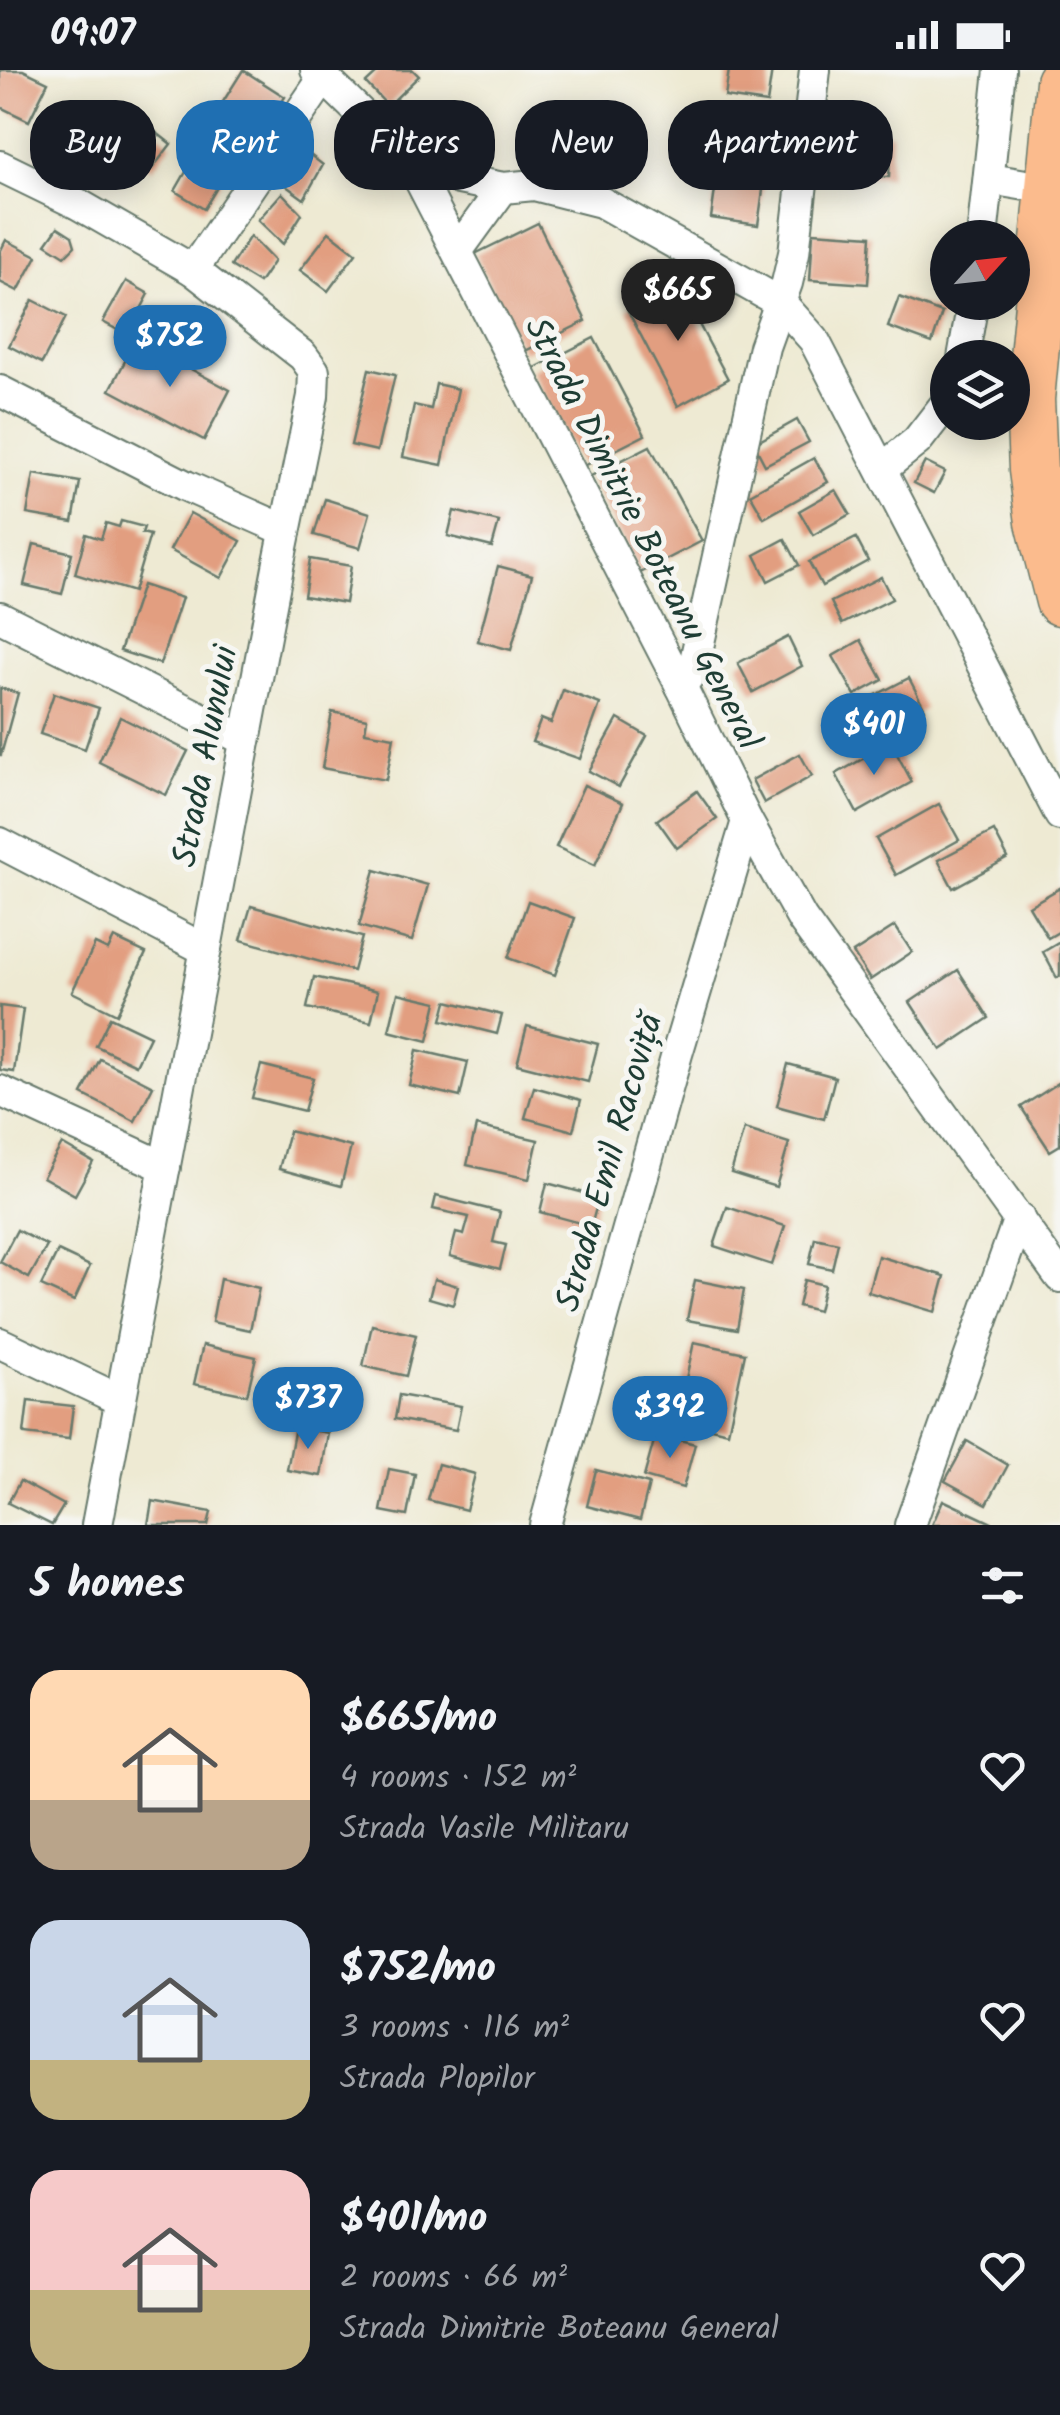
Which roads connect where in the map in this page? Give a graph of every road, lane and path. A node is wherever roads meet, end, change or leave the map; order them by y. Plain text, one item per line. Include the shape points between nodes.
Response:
1 (815, 70) edge
2 (1000, 70) edge
3 (320, 73) edge
4 (1060, 82) edge
5 (348, 100) edge
6 (0, 166) edge
7 (990, 180) junction
8 (495, 186) edge
9 (503, 188) junction
10 (426, 190) edge
11 (1049, 190) junction
12 (984, 220) edge
13 (458, 250) junction
14 (193, 270) junction
15 (781, 304) junction
16 (0, 391) edge
17 (930, 425) edge
18 (882, 468) junction
19 (285, 530) junction
20 (1060, 600) edge
21 (0, 617) edge
22 (682, 686) junction
23 (245, 740) junction
24 (1060, 815) edge
25 (747, 821) junction
26 (0, 843) edge
27 (206, 950) junction
28 (0, 1090) edge
29 (164, 1167) junction
30 (1018, 1218) junction
31 (1060, 1278) edge
32 (0, 1343) edge
33 (120, 1400) junction
34 (97, 1525) edge
35 (545, 1525) edge
36 (910, 1525) edge

1 - 15 street via 794,253
2 - 7 street
3 - 5 street
3 - 14 street
4 - 11 main road
6 - 14 street, Strada Alunului
7 - 11 street
7 - 12 street
8 - 9 street
9 - 13 street
9 - 15 street via 534,185 602,202
10 - 13 street, Strada Dimitrie Boteanu General
11 - 20 main road via 1030,399 1040,522
13 - 22 street, Strada Dimitrie Boteanu General
14 - 19 street, Strada Alunului via 314,371
15 - 18 street via 814,340
15 - 22 street via 764,347 693,670
16 - 19 street
17 - 18 street
18 - 24 street
19 - 23 street, Strada Alunului
21 - 23 street
22 - 25 street, Strada Dimitrie Boteanu General
23 - 27 street, Strada Alunului
25 - 30 street, Strada Dimitrie Boteanu General via 802,920
25 - 35 street, Strada Emil Racoviță
26 - 27 street
27 - 29 street, Strada Alunului
28 - 29 street
29 - 33 street, Strada Alunului
30 - 31 street, Strada Dimitrie Boteanu General
30 - 36 street
32 - 33 street
33 - 34 street, Strada Alunului

